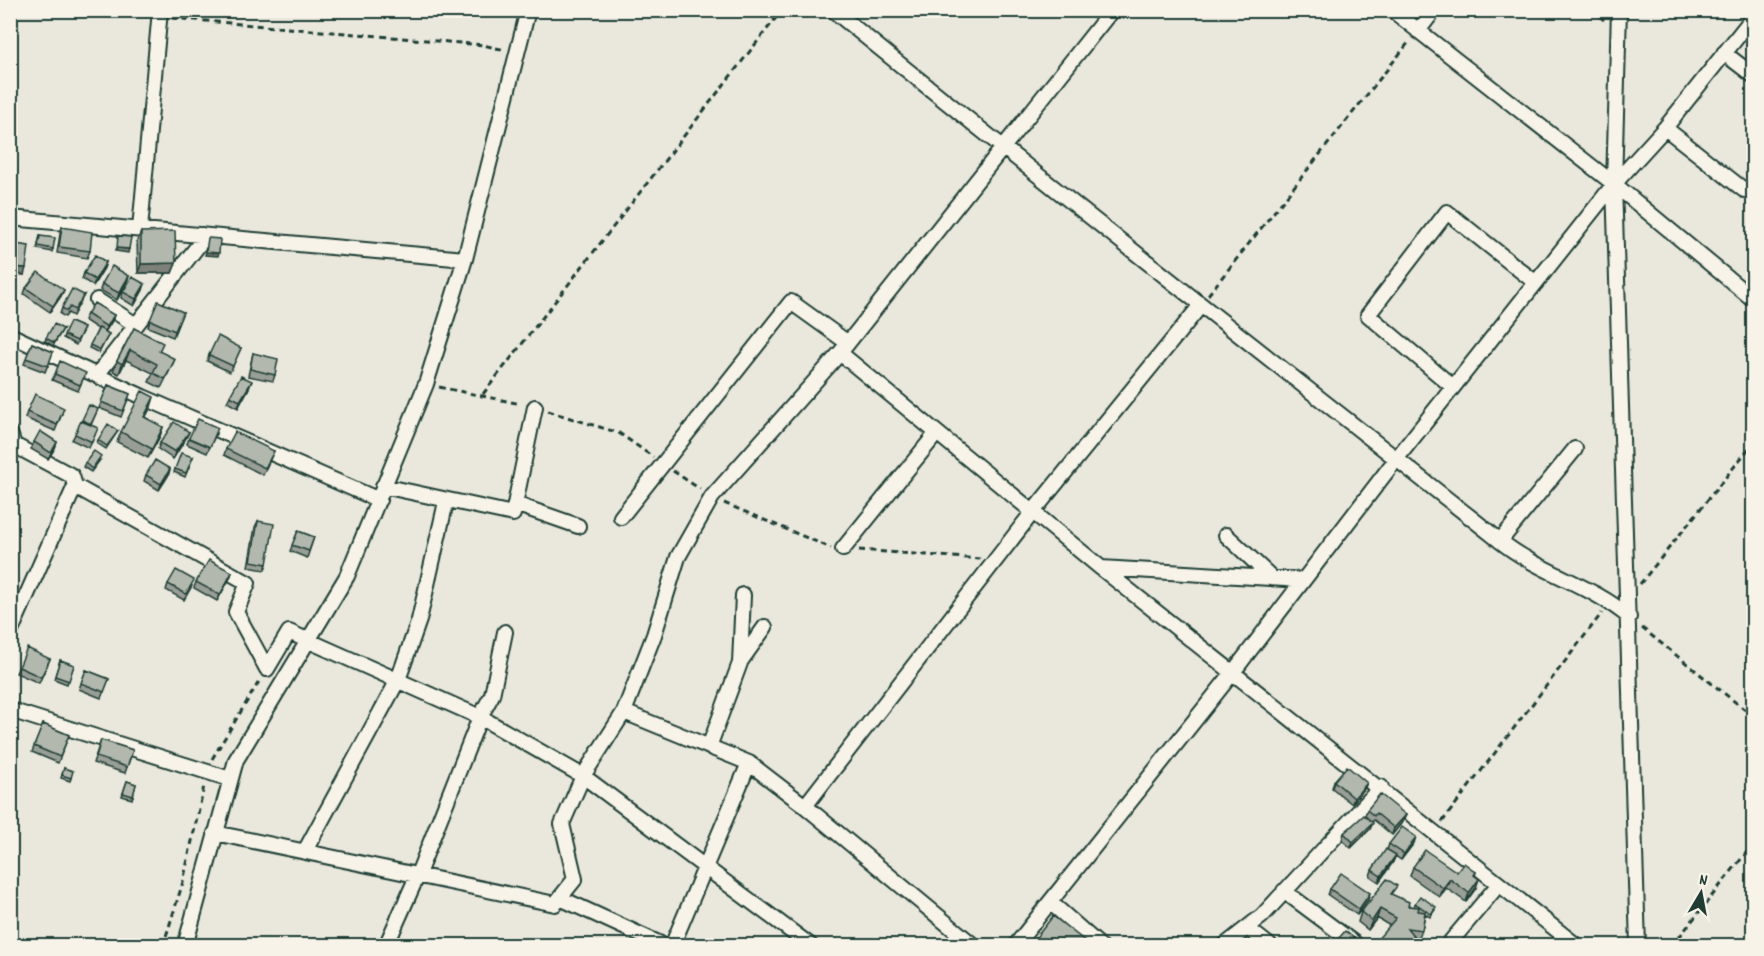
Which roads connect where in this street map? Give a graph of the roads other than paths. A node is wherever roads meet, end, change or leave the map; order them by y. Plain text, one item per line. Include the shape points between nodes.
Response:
1 (528, 10) edge
2 (833, 10) edge
3 (1112, 10) edge
4 (1392, 10) edge
5 (1434, 10) edge
6 (1619, 10) edge
7 (160, 14) edge
8 (1754, 16) edge
9 (1418, 31) junction
10 (1724, 53) junction
11 (1754, 76) edge
12 (1665, 128) junction
13 (1003, 149) junction
14 (1614, 184) junction
15 (1754, 186) edge
16 (10, 218) edge
17 (140, 229) junction
18 (202, 235) junction
19 (465, 259) junction
20 (1536, 283) junction
21 (96, 300) dead end
22 (1754, 300) edge
23 (1201, 305) junction
24 (136, 325) junction
25 (10, 335) edge
26 (844, 348) junction
27 (97, 375) junction
28 (1453, 387) junction
29 (535, 407) road end
30 (10, 433) edge
31 (936, 434) junction
32 (1575, 448) dead end
33 (1397, 458) junction
34 (75, 486) junction
35 (381, 493) junction
36 (446, 502) junction
37 (515, 504) junction
38 (1032, 513) junction
39 (621, 517) dead end
40 (578, 525) dead end
41 (1226, 535) dead end
42 (1500, 541) junction
43 (843, 549) dead end
44 (1101, 568) junction
45 (1272, 578) junction
46 (1303, 580) junction
47 (742, 595) dead end
48 (1629, 617) junction
49 (765, 627) dead end
50 (505, 632) dead end
51 (10, 633) edge
52 (309, 639) junction
53 (740, 663) junction
54 (1234, 671) junction
55 (398, 680) junction
56 (10, 710) edge
57 (624, 712) junction
58 (480, 717) junction
59 (709, 747) junction
60 (749, 764) junction
61 (584, 776) junction
62 (230, 779) junction
63 (1381, 787) junction
64 (805, 806) junction
65 (215, 833) junction
66 (305, 851) junction
67 (706, 867) junction
68 (418, 874) junction
69 (1499, 884) junction
70 (1284, 891) junction
71 (560, 898) junction
72 (1050, 902) junction
73 (1246, 928) junction
74 (185, 945) edge
75 (386, 945) edge
76 (665, 945) edge
77 (672, 945) edge
78 (808, 945) edge
79 (974, 945) edge
80 (1015, 945) edge
81 (1100, 945) edge
82 (1224, 945) edge
83 (1270, 945) edge
84 (1358, 945) edge
85 (1447, 945) edge
86 (1576, 945) edge
87 (1638, 945) edge

1 - 19 street
2 - 13 street
3 - 13 street
4 - 9 street
5 - 9 street
6 - 14 street
7 - 17 street
8 - 10 street
9 - 14 street
10 - 11 street
10 - 12 street
12 - 14 street
12 - 15 street via 1744,190
13 - 23 street
13 - 26 street
14 - 20 street
14 - 22 street
14 - 48 street
16 - 17 street
17 - 18 street
18 - 19 street
18 - 24 street via 201,242
19 - 35 street via 426,384
20 - 28 street
20 - 28 street via 1447,212 1368,315
21 - 24 street
23 - 33 street
23 - 38 street
24 - 27 street
25 - 27 street
26 - 31 street
26 - 39 street via 791,302
26 - 57 street via 712,497 678,557
27 - 35 street
28 - 33 street
29 - 37 street
30 - 34 street via 14,445 72,476
31 - 38 street
31 - 43 street
32 - 42 street
33 - 42 street
33 - 46 street
34 - 51 street
34 - 52 street via 248,583 237,612 267,669 289,632
35 - 36 street
35 - 52 street via 347,576
36 - 37 street via 513,514
36 - 55 street via 419,620
37 - 40 street
38 - 44 street
38 - 64 street
41 - 45 street
42 - 48 street via 1611,602
44 - 45 street
44 - 54 street
45 - 46 street
46 - 54 street
47 - 53 street
48 - 87 street
49 - 53 street
50 - 58 street via 492,694
52 - 55 street
52 - 62 street via 236,760
53 - 59 street
54 - 63 street
54 - 72 street
55 - 58 street
55 - 66 street
56 - 62 street
57 - 59 street
57 - 61 street
58 - 61 street
58 - 68 street
59 - 60 street
60 - 64 street
60 - 67 street
61 - 67 street
61 - 71 street via 562,824 576,879
62 - 65 street
63 - 69 street
63 - 70 street
64 - 79 street
65 - 66 street
65 - 74 street
66 - 68 street
67 - 77 street
67 - 78 street
68 - 71 street via 555,904
68 - 75 street
69 - 85 street
69 - 86 street
70 - 73 street
70 - 84 street
71 - 76 street
72 - 80 street
72 - 81 street
73 - 82 street
73 - 83 street

